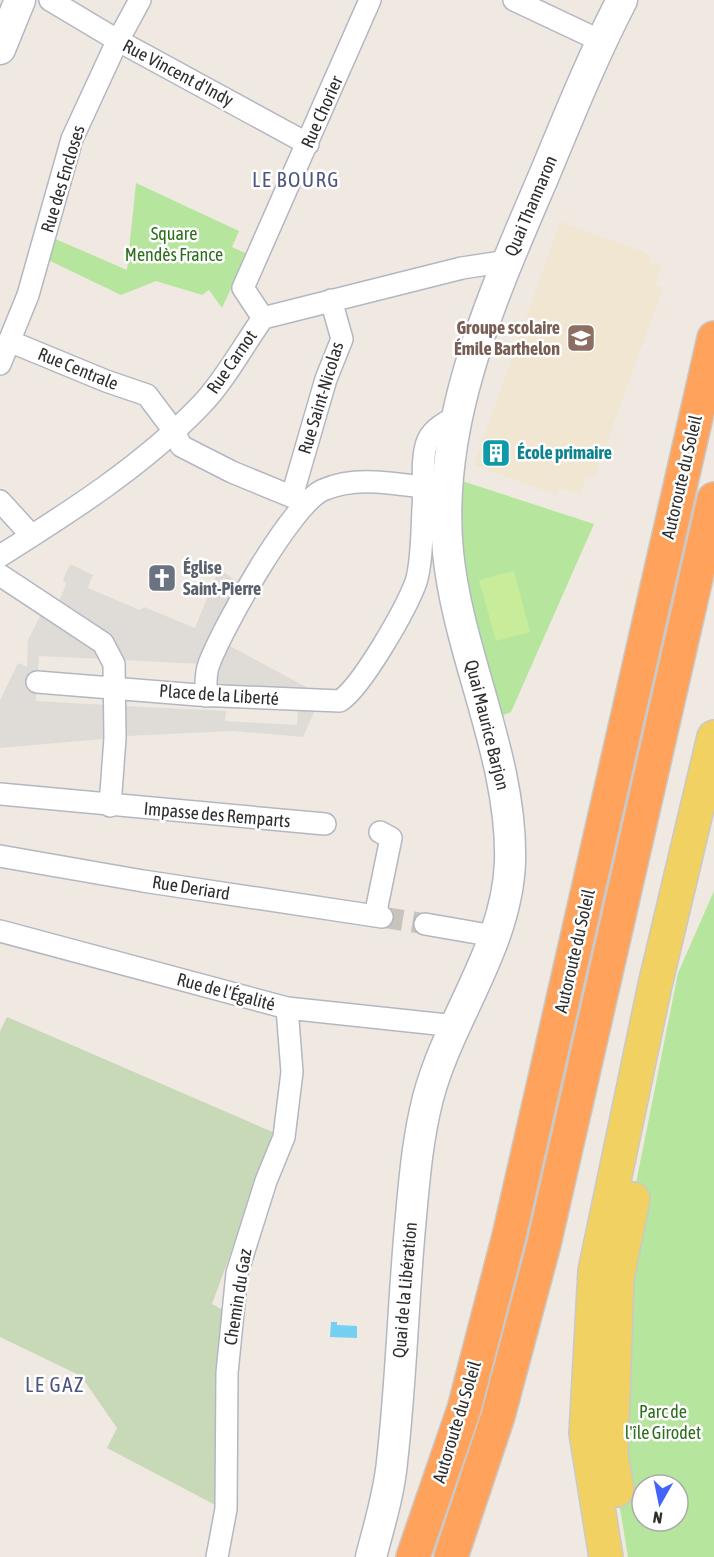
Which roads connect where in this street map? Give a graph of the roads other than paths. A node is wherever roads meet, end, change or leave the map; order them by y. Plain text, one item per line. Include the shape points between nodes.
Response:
1 (5, 0) edge
2 (20, 0) edge
3 (50, 0) edge
4 (140, 0) edge
5 (370, 0) edge
6 (514, 0) edge
7 (622, 0) edge
8 (0, 12) edge
9 (117, 40) junction
10 (601, 41) junction
11 (0, 49) edge
12 (308, 144) junction
13 (508, 261) junction
14 (331, 300) junction
15 (262, 318) junction
16 (714, 338) edge
17 (9, 341) junction
18 (0, 364) edge
19 (456, 417) junction
20 (174, 431) junction
21 (422, 487) junction
22 (298, 499) junction
23 (714, 499) edge
24 (0, 501) edge
25 (32, 536) junction
26 (0, 556) edge
27 (0, 575) edge
28 (37, 682) dead end
29 (116, 687) junction
30 (206, 696) junction
31 (714, 736) edge
32 (0, 794) edge
33 (110, 806) junction
34 (714, 823) edge
35 (325, 824) dead end
36 (380, 832) dead end
37 (0, 856) edge
38 (425, 924) tunnel mouth
39 (10, 934) edge
40 (494, 936) junction
41 (287, 1008) junction
42 (456, 1026) junction
43 (218, 1557) edge
44 (371, 1557) edge
45 (413, 1557) edge
46 (451, 1557) edge
47 (606, 1557) edge
48 (628, 1557) edge

1 - 8 street
2 - 11 street
3 - 9 street, Rue Vincent d'Indy
4 - 9 street, Rue des Encloses
5 - 12 street, Rue Chorier
6 - 10 street
7 - 10 street, Quai Thannaron
9 - 12 street, Rue Vincent d'Indy
9 - 17 street, Rue des Encloses via 72,139 28,295
10 - 13 street, Quai Thannaron
12 - 15 street, Rue Chorier via 243,288
13 - 14 street, Rue Carnot via 462,268
13 - 19 street, Quai Thannaron via 470,365
14 - 15 street, Rue Carnot
14 - 22 street, Rue Saint-Nicolas via 342,339 326,379
15 - 20 street, Rue Carnot via 203,403
16 - 45 highway, Autoroute du Soleil via 509,1236 464,1409
17 - 18 street, Rue des Encloses
17 - 20 street, Rue Centrale via 147,395
19 - 21 street via 442,424 428,440
19 - 40 street, Quai Maurice Barjon via 446,516 448,555 502,780 510,841 504,912
20 - 22 street via 181,446
20 - 25 street, Rue Carnot via 95,494
21 - 22 street via 371,481
21 - 30 street, Place de la Liberté via 418,569 412,589 355,688 340,701 322,702
22 - 30 street via 207,667
23 - 46 highway, Autoroute du Soleil via 544,1244 498,1416
24 - 25 street
25 - 26 street, Rue Carnot
27 - 29 street via 103,643 114,664
28 - 29 street, Place de la Liberté
29 - 30 street, Place de la Liberté
29 - 33 street
31 - 47 main road via 655,985 595,1271 586,1433
32 - 33 street, Impasse des Remparts
33 - 35 street, Impasse des Remparts
34 - 48 main road via 678,973 617,1278 611,1454
36 - 37 street, Rue Deriard via 391,838 378,917
38 - 40 street
39 - 41 street, Rue de l'Égalité
40 - 42 street, Quai Maurice Barjon
41 - 42 street, Rue de l'Égalité
41 - 43 street, Chemin du Gaz via 292,1072 290,1106 284,1137 237,1273 227,1373 226,1509
42 - 44 street, Quai de la Libération via 429,1096 416,1158 392,1464

